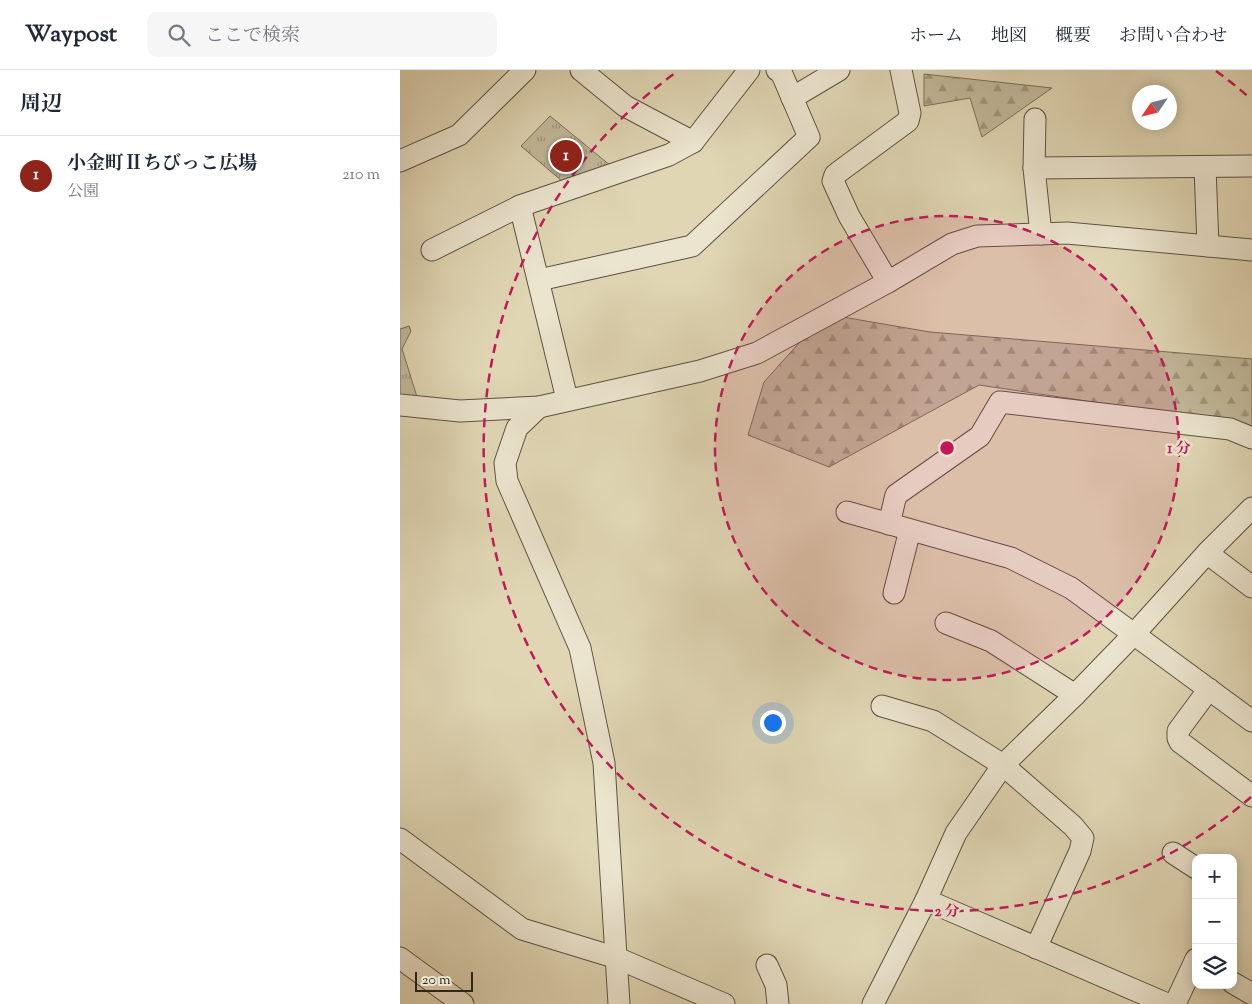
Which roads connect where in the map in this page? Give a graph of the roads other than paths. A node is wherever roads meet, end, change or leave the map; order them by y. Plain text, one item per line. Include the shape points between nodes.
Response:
1 (525, 70) edge
2 (581, 70) edge
3 (749, 70) edge
4 (777, 70) edge
5 (840, 70) edge
6 (901, 70) edge
7 (792, 98) junction
8 (1035, 119) dead end
9 (693, 142) junction
10 (400, 161) edge
11 (1252, 166) edge
12 (1205, 167) junction
13 (1034, 168) junction
14 (520, 206) junction
15 (1041, 234) junction
16 (1208, 246) junction
17 (432, 250) dead end
18 (1252, 250) edge
19 (539, 280) junction
20 (888, 282) junction
21 (567, 399) junction
22 (400, 404) edge
23 (539, 406) junction
24 (1252, 438) edge
25 (1252, 508) edge
26 (847, 512) dead end
27 (889, 524) junction
28 (910, 530) junction
29 (1207, 553) junction
30 (1252, 587) edge
31 (894, 593) dead end
32 (946, 622) dead end
33 (1135, 634) junction
34 (1209, 689) junction
35 (1075, 695) junction
36 (882, 706) dead end
37 (1252, 721) edge
38 (1003, 765) junction
39 (1252, 796) edge
40 (400, 839) edge
41 (1172, 853) dead end
42 (1192, 866) edge
43 (926, 900) junction
44 (1036, 948) junction
45 (400, 958) edge
46 (617, 958) junction
47 (767, 965) dead end
48 (1192, 965) edge
49 (1237, 985) edge
50 (1252, 994) edge
51 (463, 1004) edge
52 (619, 1004) edge
53 (724, 1004) edge
54 (778, 1004) edge
55 (873, 1004) edge
56 (1167, 1004) edge
57 (1175, 1004) edge

1 - 10 street via 459,135
2 - 9 street via 625,106
3 - 9 street
4 - 7 street via 781,72
5 - 7 street
6 - 20 street via 910,114 908,121 840,171 833,181 848,216
7 - 19 street via 809,137 692,246
8 - 13 street
9 - 14 street via 669,155
11 - 12 street
12 - 13 street
12 - 16 street
13 - 15 street
14 - 17 street
14 - 19 street
15 - 16 street via 1067,233
15 - 20 street via 977,236 952,244
16 - 18 street
19 - 21 street
20 - 21 street via 757,353 700,371
21 - 23 street
22 - 23 street via 460,411
23 - 46 street via 517,428 505,463 506,482 580,648 604,762
24 - 27 street via 1230,429 1000,402 980,436 896,495
25 - 29 street
26 - 27 street
27 - 28 street
28 - 31 street
28 - 33 street via 1011,558 1071,588
29 - 30 street
29 - 33 street
32 - 35 street via 991,641
33 - 34 street
33 - 35 street
34 - 37 street
34 - 39 street via 1178,731 1178,738
35 - 38 street
36 - 38 street via 933,721
38 - 43 street via 956,833
38 - 44 street via 1083,838
40 - 46 street via 522,929
41 - 42 street
43 - 44 street
43 - 55 street
44 - 56 street
45 - 51 street
46 - 52 street
46 - 53 street
47 - 54 street via 776,985
48 - 57 street
49 - 50 street

